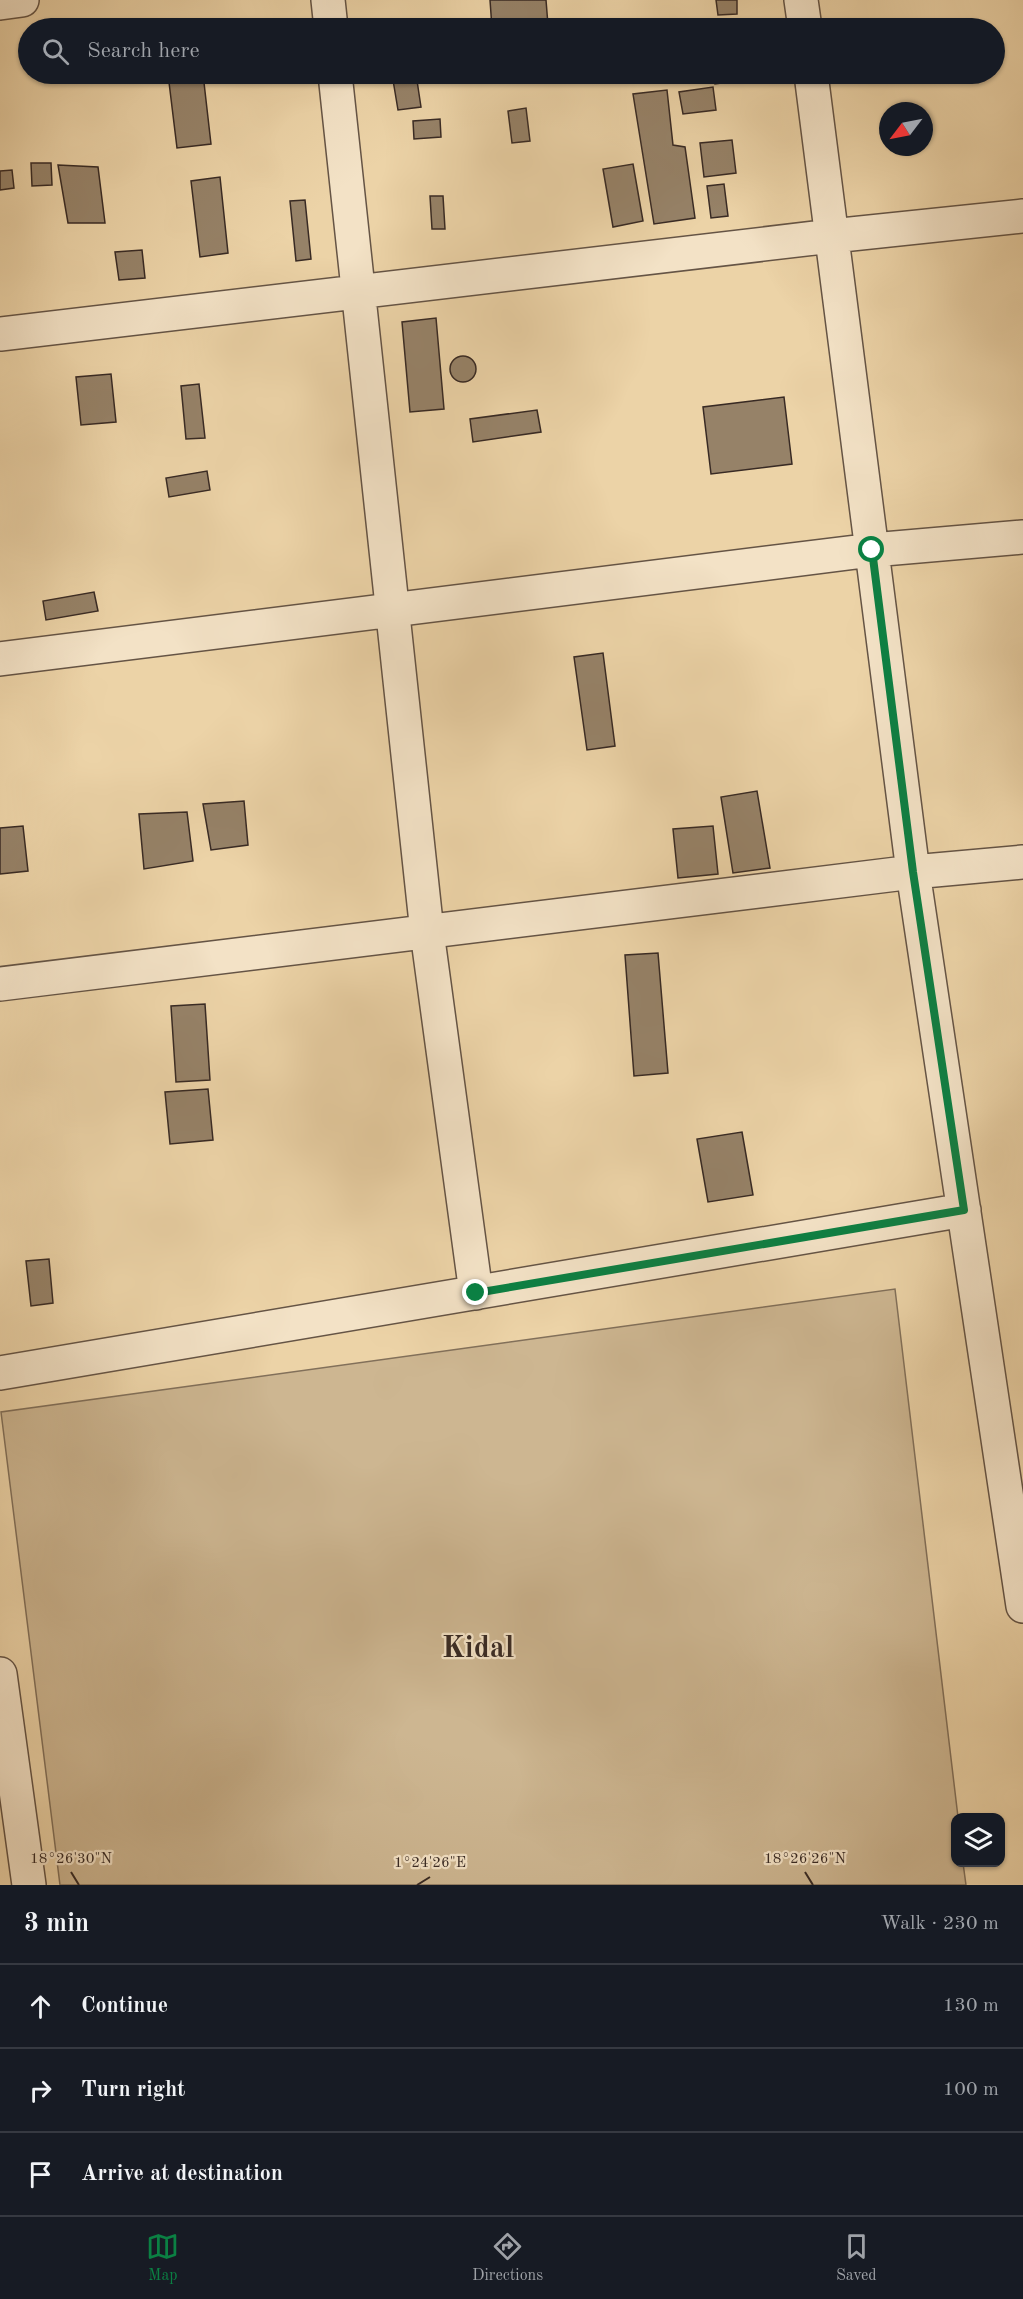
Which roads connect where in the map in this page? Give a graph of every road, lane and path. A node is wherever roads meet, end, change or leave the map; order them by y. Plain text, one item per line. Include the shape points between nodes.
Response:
1 (22, 0) edge
2 (328, 0) edge
3 (801, 0) edge
4 (0, 3) edge
5 (330, 18) edge
6 (804, 18) edge
7 (336, 84) edge
8 (812, 84) edge
9 (1023, 216) edge
10 (832, 236) junction
11 (358, 292) junction
12 (0, 334) edge
13 (1023, 537) edge
14 (872, 550) junction
15 (391, 610) junction
16 (0, 659) edge
17 (1023, 862) edge
18 (913, 872) junction
19 (427, 932) junction
20 (0, 984) edge
21 (964, 1210) junction
22 (476, 1293) junction
23 (0, 1373) edge
24 (1023, 1606) edge
25 (0, 1674) edge
26 (2, 1707) edge
27 (29, 1885) edge

1 - 4 street
2 - 5 street
3 - 6 street
7 - 11 street
8 - 10 street
9 - 10 street
10 - 11 street
10 - 14 street
11 - 12 street
11 - 15 street
13 - 14 street
14 - 15 street
14 - 18 street
15 - 16 street
15 - 19 street
17 - 18 street
18 - 19 street
18 - 21 street
19 - 20 street
19 - 22 street
21 - 22 street
21 - 24 street
22 - 23 street
25 - 26 street
26 - 27 street

